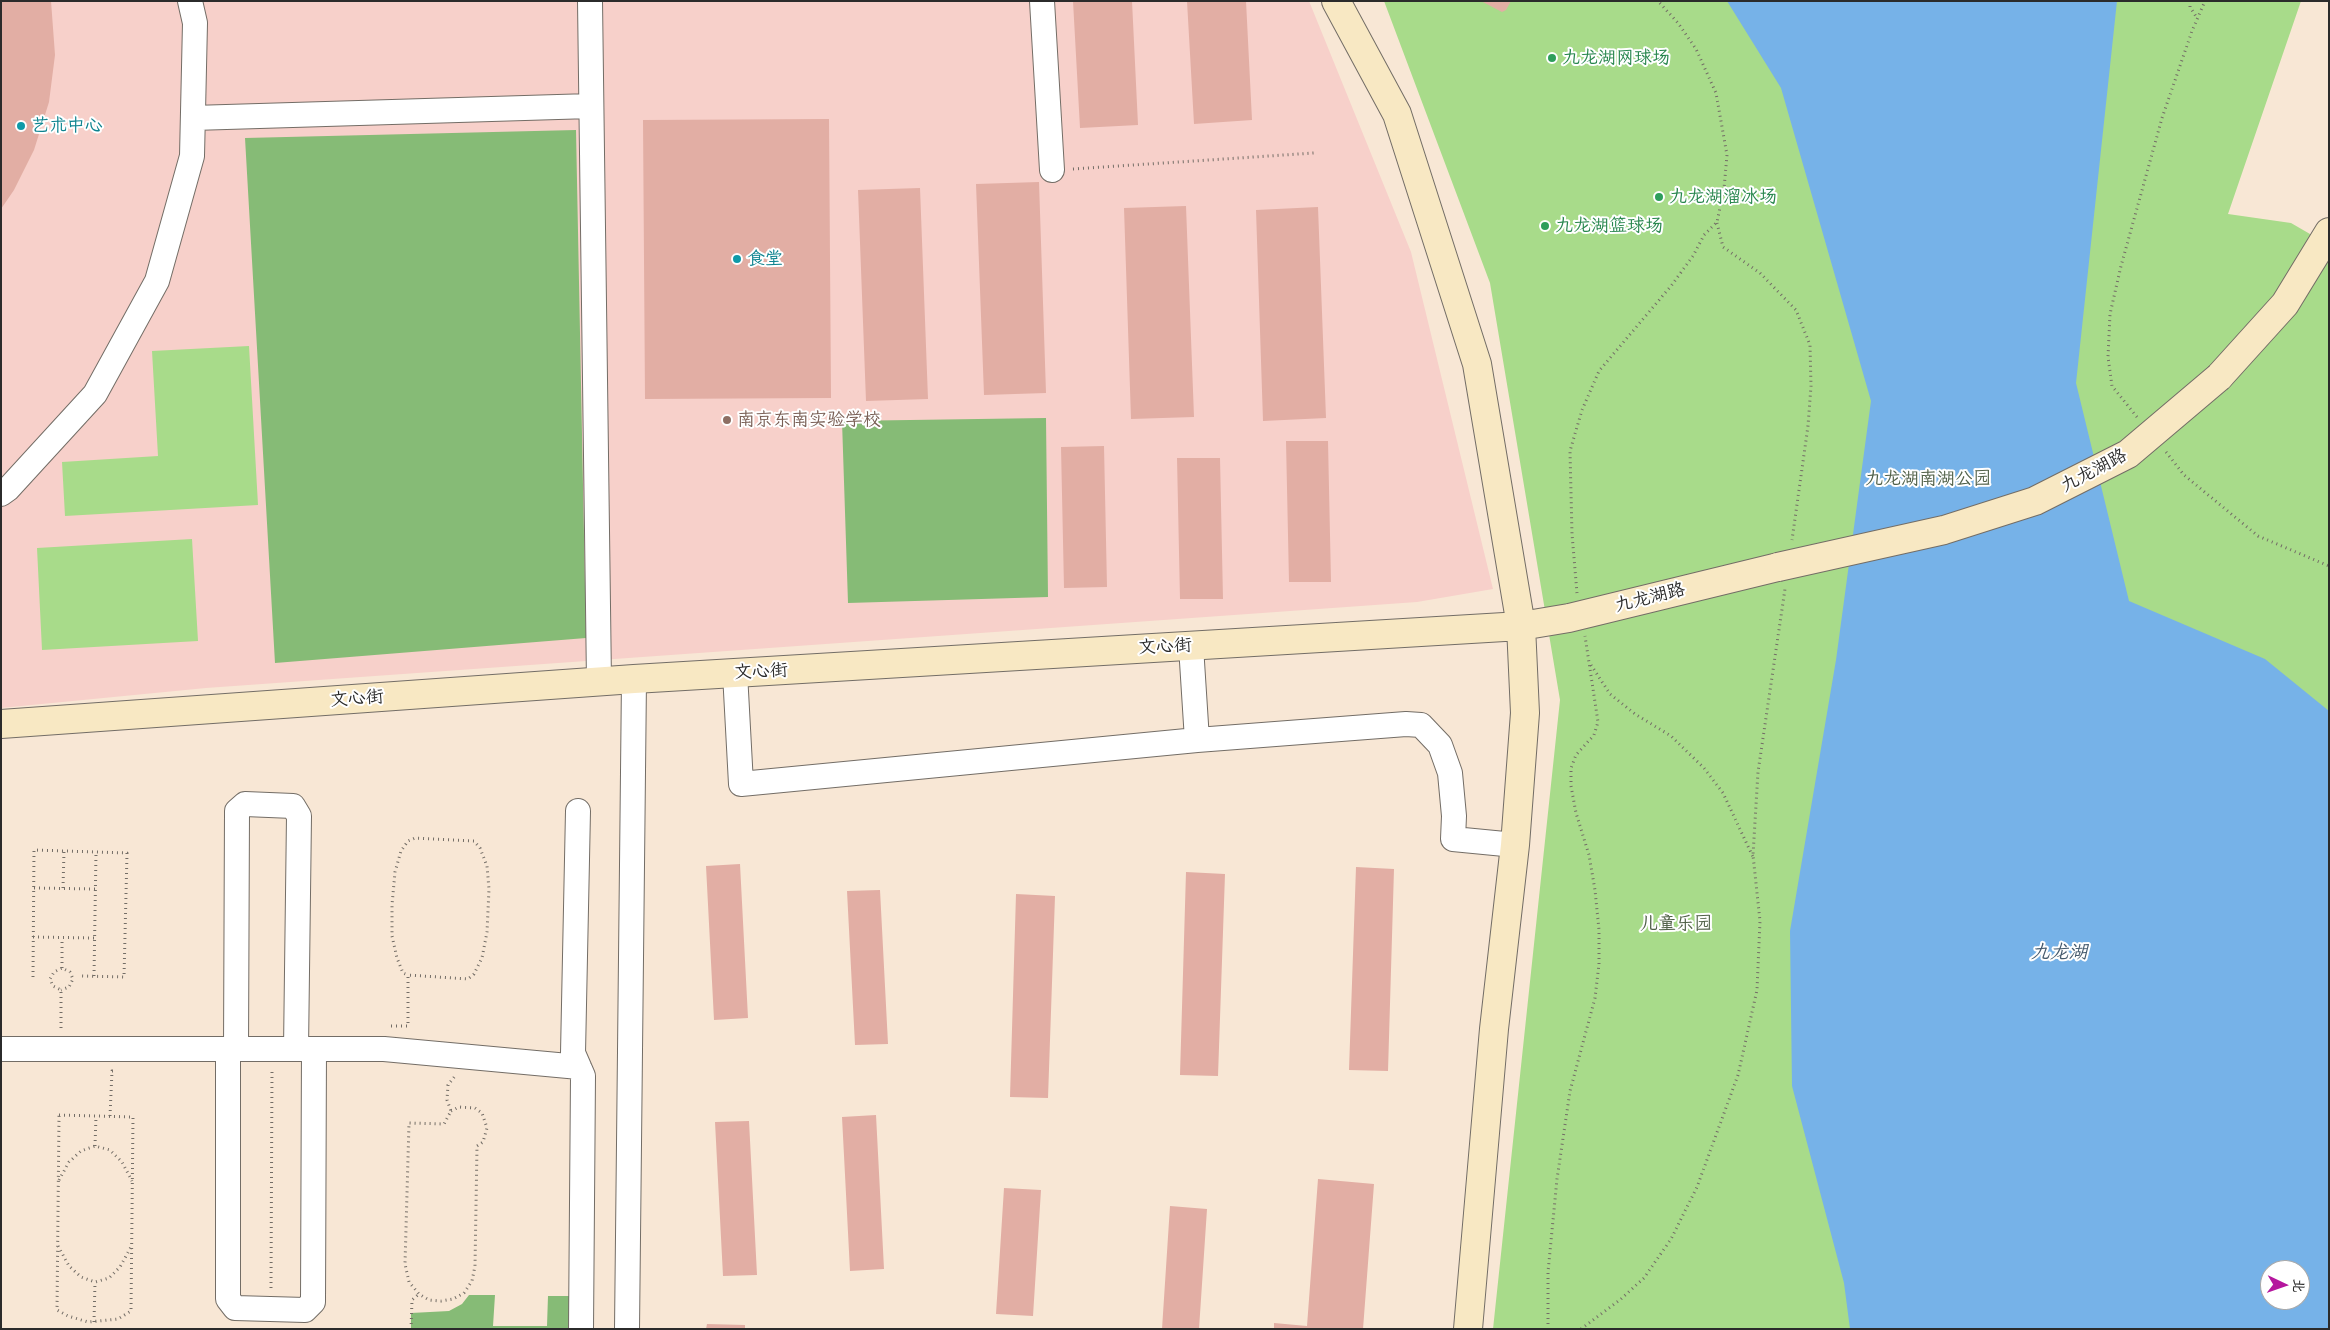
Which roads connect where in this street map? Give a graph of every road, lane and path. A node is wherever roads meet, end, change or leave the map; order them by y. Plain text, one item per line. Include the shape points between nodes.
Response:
1 (190, 1) edge
2 (590, 1) edge
3 (1042, 1) edge
4 (1336, 1) edge
5 (1658, 1) edge
6 (2190, 1) edge
7 (2205, 1) edge
8 (2198, 19) junction
9 (591, 106) junction
10 (193, 118) junction
11 (1314, 153) dead end
12 (1052, 170) joint
13 (1717, 222) junction
14 (2329, 232) edge
15 (2142, 423) dead end
16 (2160, 446) dead end
17 (1, 494) edge
18 (2329, 566) edge
19 (1788, 567) junction
20 (1578, 598) dead end
21 (1521, 626) junction
22 (1585, 634) dead end
23 (1191, 646) junction
24 (1590, 662) junction
25 (735, 673) junction
26 (634, 680) junction
27 (599, 682) junction
28 (1, 724) edge
29 (1197, 740) junction
30 (578, 811) dead end
31 (1515, 845) junction
32 (64, 851) junction
33 (96, 852) junction
34 (1753, 858) junction
35 (34, 888) junction
36 (64, 888) junction
37 (95, 889) junction
38 (33, 937) junction
39 (62, 938) junction
40 (95, 938) junction
41 (62, 968) junction
42 (82, 976) dead end
43 (94, 976) junction
44 (408, 976) junction
45 (33, 977) dead end
46 (61, 990) junction
47 (1, 1048) edge
48 (61, 1049) junction
49 (130, 1049) junction
50 (232, 1049) junction
51 (272, 1049) junction
52 (305, 1049) junction
53 (384, 1049) junction
54 (469, 1057) junction
55 (580, 1067) junction
56 (451, 1111) junction
57 (96, 1116) junction
58 (110, 1116) junction
59 (95, 1146) junction
60 (59, 1181) junction
61 (133, 1182) junction
62 (132, 1245) junction
63 (58, 1246) junction
64 (95, 1282) junction
65 (418, 1294) junction
66 (271, 1308) junction
67 (88, 1322) junction
68 (94, 1322) junction
69 (87, 1329) edge
70 (411, 1329) edge
71 (581, 1329) edge
72 (627, 1329) edge
73 (1468, 1329) edge
74 (1548, 1329) edge
75 (1581, 1329) edge

1 - 10 street via 195,23
2 - 9 street
3 - 12 street
4 - 21 street via 1397,114 1477,364
5 - 13 path via 1696,49 1716,93 1727,155
6 - 8 path
7 - 8 path
8 - 15 path via 2162,118 2110,314 2108,357 2112,386
9 - 10 street
9 - 27 street
10 - 17 street via 192,156 157,281 95,394
11 - 12 path
13 - 19 path via 1723,247 1760,273 1796,310 1810,345 1808,426
13 - 20 path via 1704,235 1670,286 1599,372 1582,410 1570,451 1572,534
14 - 19 street, 九龙湖路, bridge via 2285,304 2219,377 2128,454 2035,501 1944,530
16 - 18 path via 2184,476 2258,536
19 - 21 street, 九龙湖路
19 - 34 path via 1758,772
21 - 23 street, 文心街
21 - 31 street via 1525,713
22 - 24 path
23 - 25 street, 文心街
23 - 29 street
24 - 34 path via 1610,694 1671,736 1704,768 1723,793
24 - 74 path via 1598,722 1594,735 1576,755 1571,768 1571,786 1595,890 1599,964 1595,998 1570,1091 1556,1179 1548,1272
25 - 26 street, 文心街
25 - 29 street via 741,784
26 - 27 street, 文心街
26 - 72 street
27 - 28 street, 文心街
29 - 31 street via 1421,725 1440,745 1450,772 1453,839
30 - 55 street via 573,1053
31 - 73 street via 1494,1029
32 - 33 path
32 - 35 path via 34,850
32 - 36 path
33 - 37 path
33 - 43 path via 127,852 124,978
34 - 75 path via 1760,921 1757,990 1738,1075 1718,1135 1671,1239 1644,1278
35 - 36 path
35 - 38 path
36 - 37 path
37 - 40 path
38 - 39 path
38 - 45 path
39 - 40 path
39 - 41 path
40 - 43 path
41 - 46 path via 50,979 53,986
41 - 46 path via 70,972 73,980 69,987
42 - 43 path
44 - 44 path via 468,979 482,958 489,889 487,866 474,841 415,838 401,850 395,872 392,936 396,958
44 - 53 path via 408,1026 384,1026
46 - 48 path
47 - 48 street
48 - 49 street
49 - 50 street
49 - 58 path via 129,1071 112,1071
50 - 51 street
50 - 52 street via 238,811 245,804 293,806 299,816
50 - 66 street via 228,1299 235,1308
51 - 52 street
51 - 66 path
52 - 53 street
52 - 66 street via 313,1302 305,1310
53 - 54 street
54 - 55 street
54 - 56 path via 468,1077 455,1076 448,1085 447,1100
55 - 71 street via 583,1076
56 - 65 path via 444,1124 409,1122 405,1264 409,1282
56 - 65 path via 459,1106 475,1108 482,1113 487,1128 484,1142 477,1146 475,1266 472,1282 464,1293 453,1299 441,1302
57 - 58 path
57 - 59 path
57 - 60 path via 60,1115
58 - 61 path via 133,1117
59 - 60 path via 82,1151 69,1162
59 - 61 path via 110,1150 122,1162
60 - 63 path
61 - 62 path
62 - 64 path via 120,1267 109,1278
62 - 68 path via 131,1311 118,1319
63 - 64 path via 69,1266 81,1277
63 - 67 path via 58,1310
64 - 68 path
65 - 70 path via 412,1300
67 - 68 path
67 - 69 path

